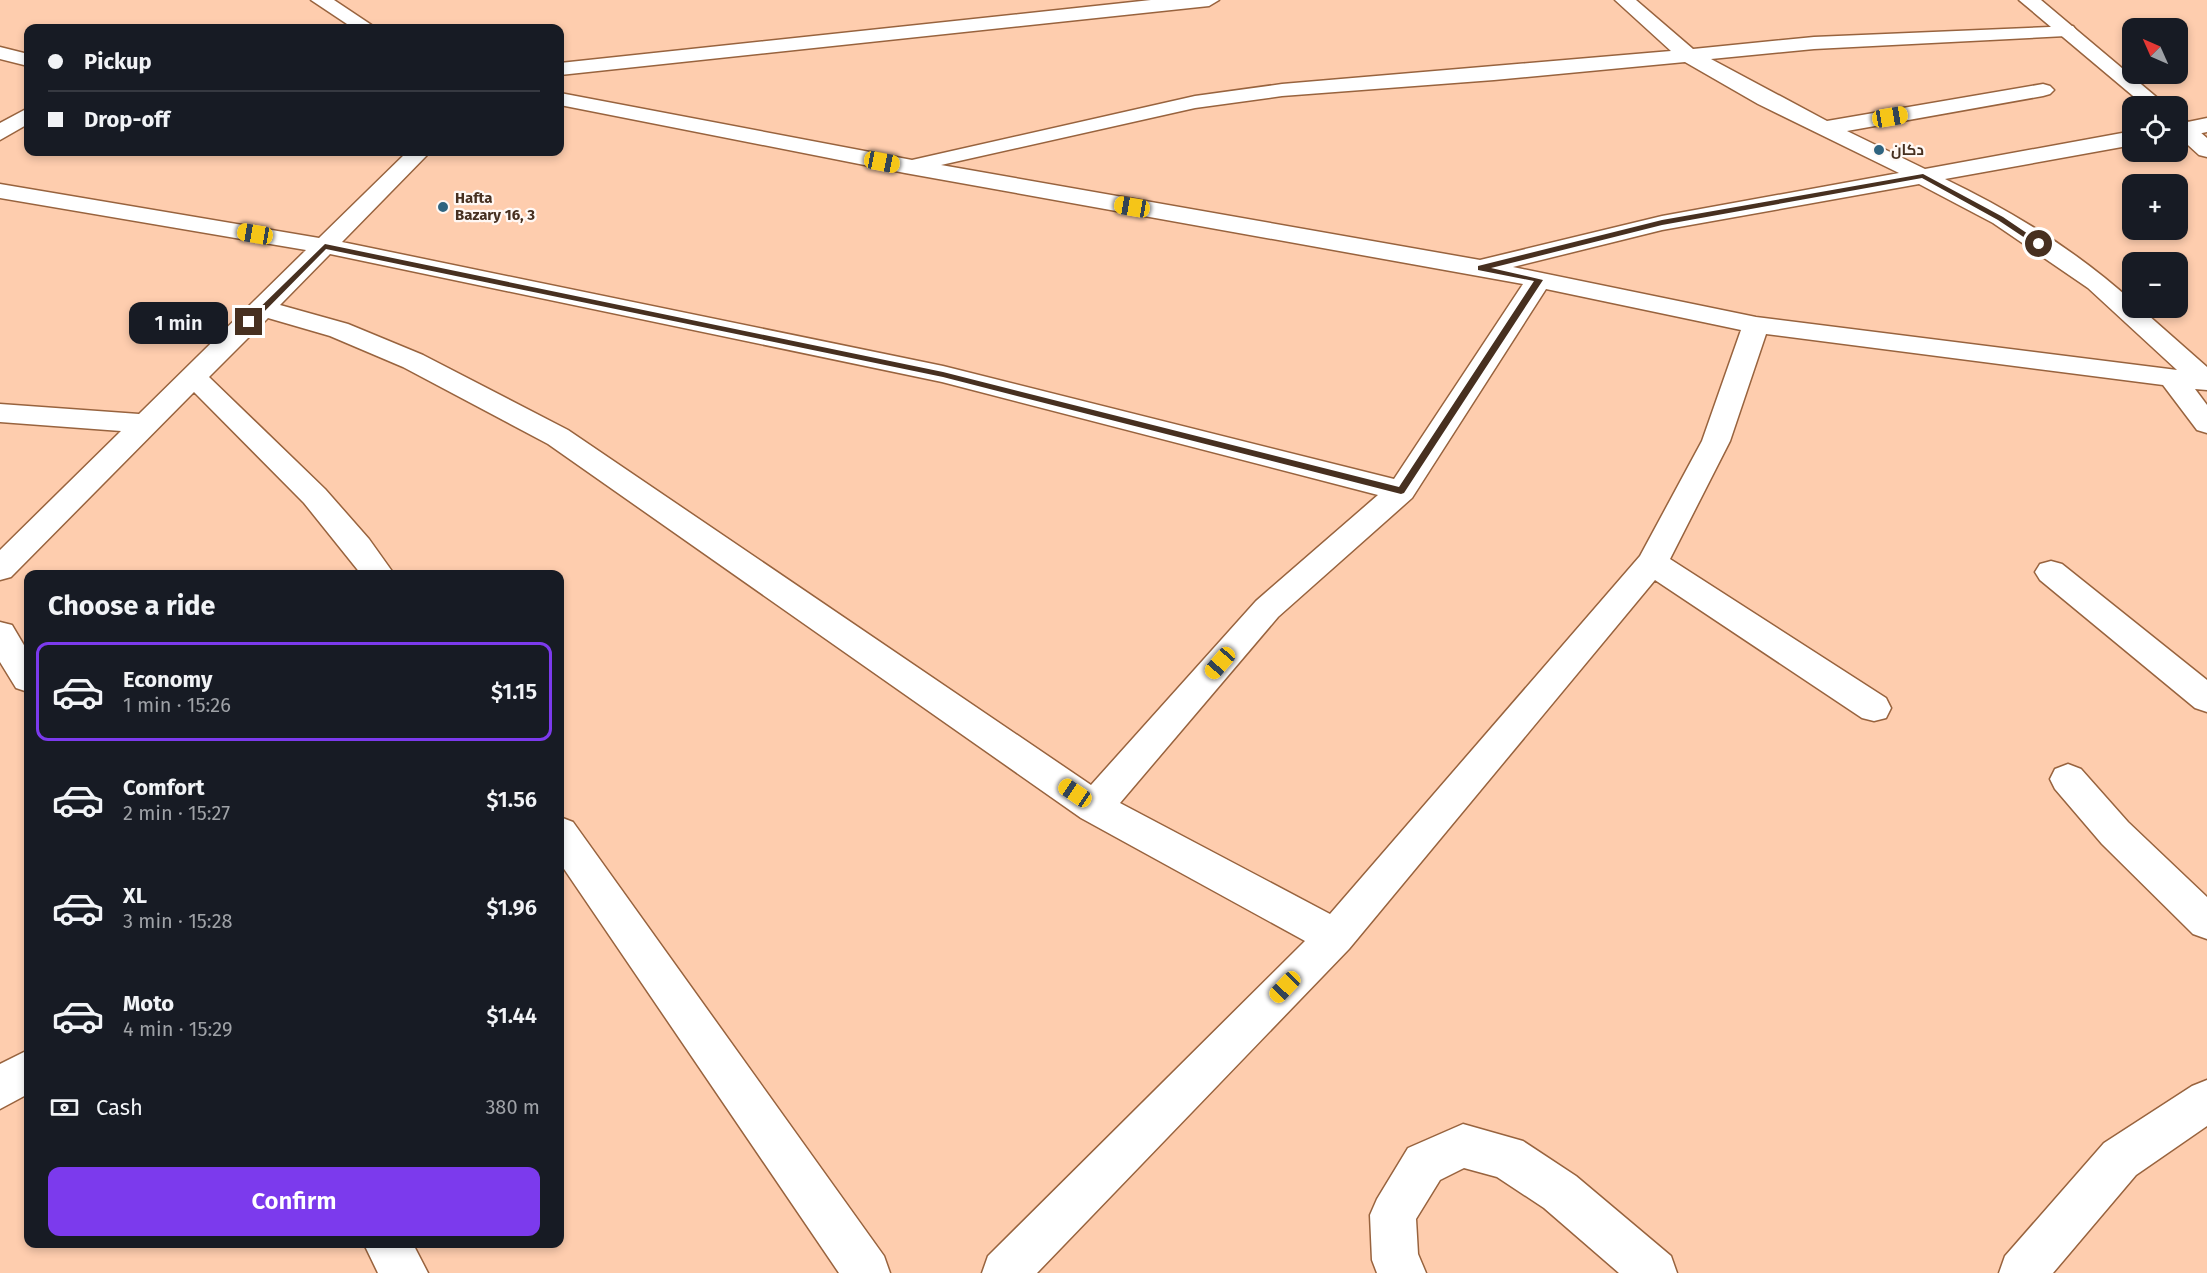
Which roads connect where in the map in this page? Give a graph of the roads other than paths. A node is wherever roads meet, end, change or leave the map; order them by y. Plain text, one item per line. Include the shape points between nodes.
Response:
1 (321, 0) edge
2 (1209, 0) edge
3 (1625, 0) edge
4 (2030, 0) edge
5 (360, 24) edge
6 (2066, 30) junction
7 (0, 53) edge
8 (1687, 54) junction
9 (24, 59) edge
10 (564, 69) edge
11 (2043, 90) dead end
12 (2145, 96) edge
13 (564, 100) edge
14 (24, 118) edge
15 (2207, 125) edge
16 (1824, 128) junction
17 (2188, 128) edge
18 (0, 133) edge
19 (2188, 135) edge
20 (2122, 140) edge
21 (2207, 150) edge
22 (415, 156) edge
23 (905, 166) junction
24 (1923, 176) junction
25 (0, 191) edge
26 (325, 246) junction
27 (1481, 268) junction
28 (1539, 280) junction
29 (263, 308) junction
30 (1756, 325) junction
31 (194, 377) junction
32 (2171, 377) junction
33 (2207, 382) edge
34 (0, 412) edge
35 (146, 424) junction
36 (2207, 424) edge
37 (1401, 491) junction
38 (1652, 563) junction
39 (0, 569) edge
40 (375, 570) edge
41 (2051, 572) dead end
42 (0, 634) edge
43 (24, 673) edge
44 (2207, 699) edge
45 (1874, 708) dead end
46 (2068, 779) dead end
47 (1094, 807) junction
48 (564, 839) edge
49 (2207, 922) edge
50 (1335, 937) junction
51 (24, 1073) edge
52 (0, 1088) edge
53 (2207, 1101) edge
54 (389, 1248) edge
55 (405, 1273) edge
56 (867, 1273) edge
57 (1005, 1273) edge
58 (1402, 1273) edge
59 (1654, 1273) edge
60 (2022, 1273) edge

1 - 5 street
2 - 10 street
3 - 8 street
4 - 6 street
6 - 8 street
6 - 12 street
7 - 9 street
8 - 16 street
8 - 23 street via 1494,75 1282,90 1195,102
11 - 16 street
13 - 23 street
14 - 18 street
15 - 17 street
16 - 24 street
19 - 21 street
20 - 24 street
22 - 26 street
23 - 27 street
24 - 27 street via 1662,223
24 - 33 street via 2001,218 2097,283
25 - 26 street
26 - 29 street
26 - 37 street via 943,374
27 - 28 street
28 - 30 street
28 - 37 street
29 - 31 street
29 - 47 street via 339,330 413,362 558,437
30 - 32 street
30 - 38 street via 1716,441
31 - 35 street
31 - 40 street via 356,543
32 - 33 street
32 - 36 street
34 - 35 street
35 - 39 street
37 - 47 street via 1267,609
38 - 45 street
38 - 50 street
41 - 44 street
42 - 43 street
46 - 49 street via 2115,833
47 - 50 street
48 - 56 street
50 - 57 street
51 - 52 street
53 - 60 street via 2120,1159
54 - 55 street
58 - 59 street via 1395,1260 1393,1215 1424,1164 1463,1146 1507,1156 1560,1192

